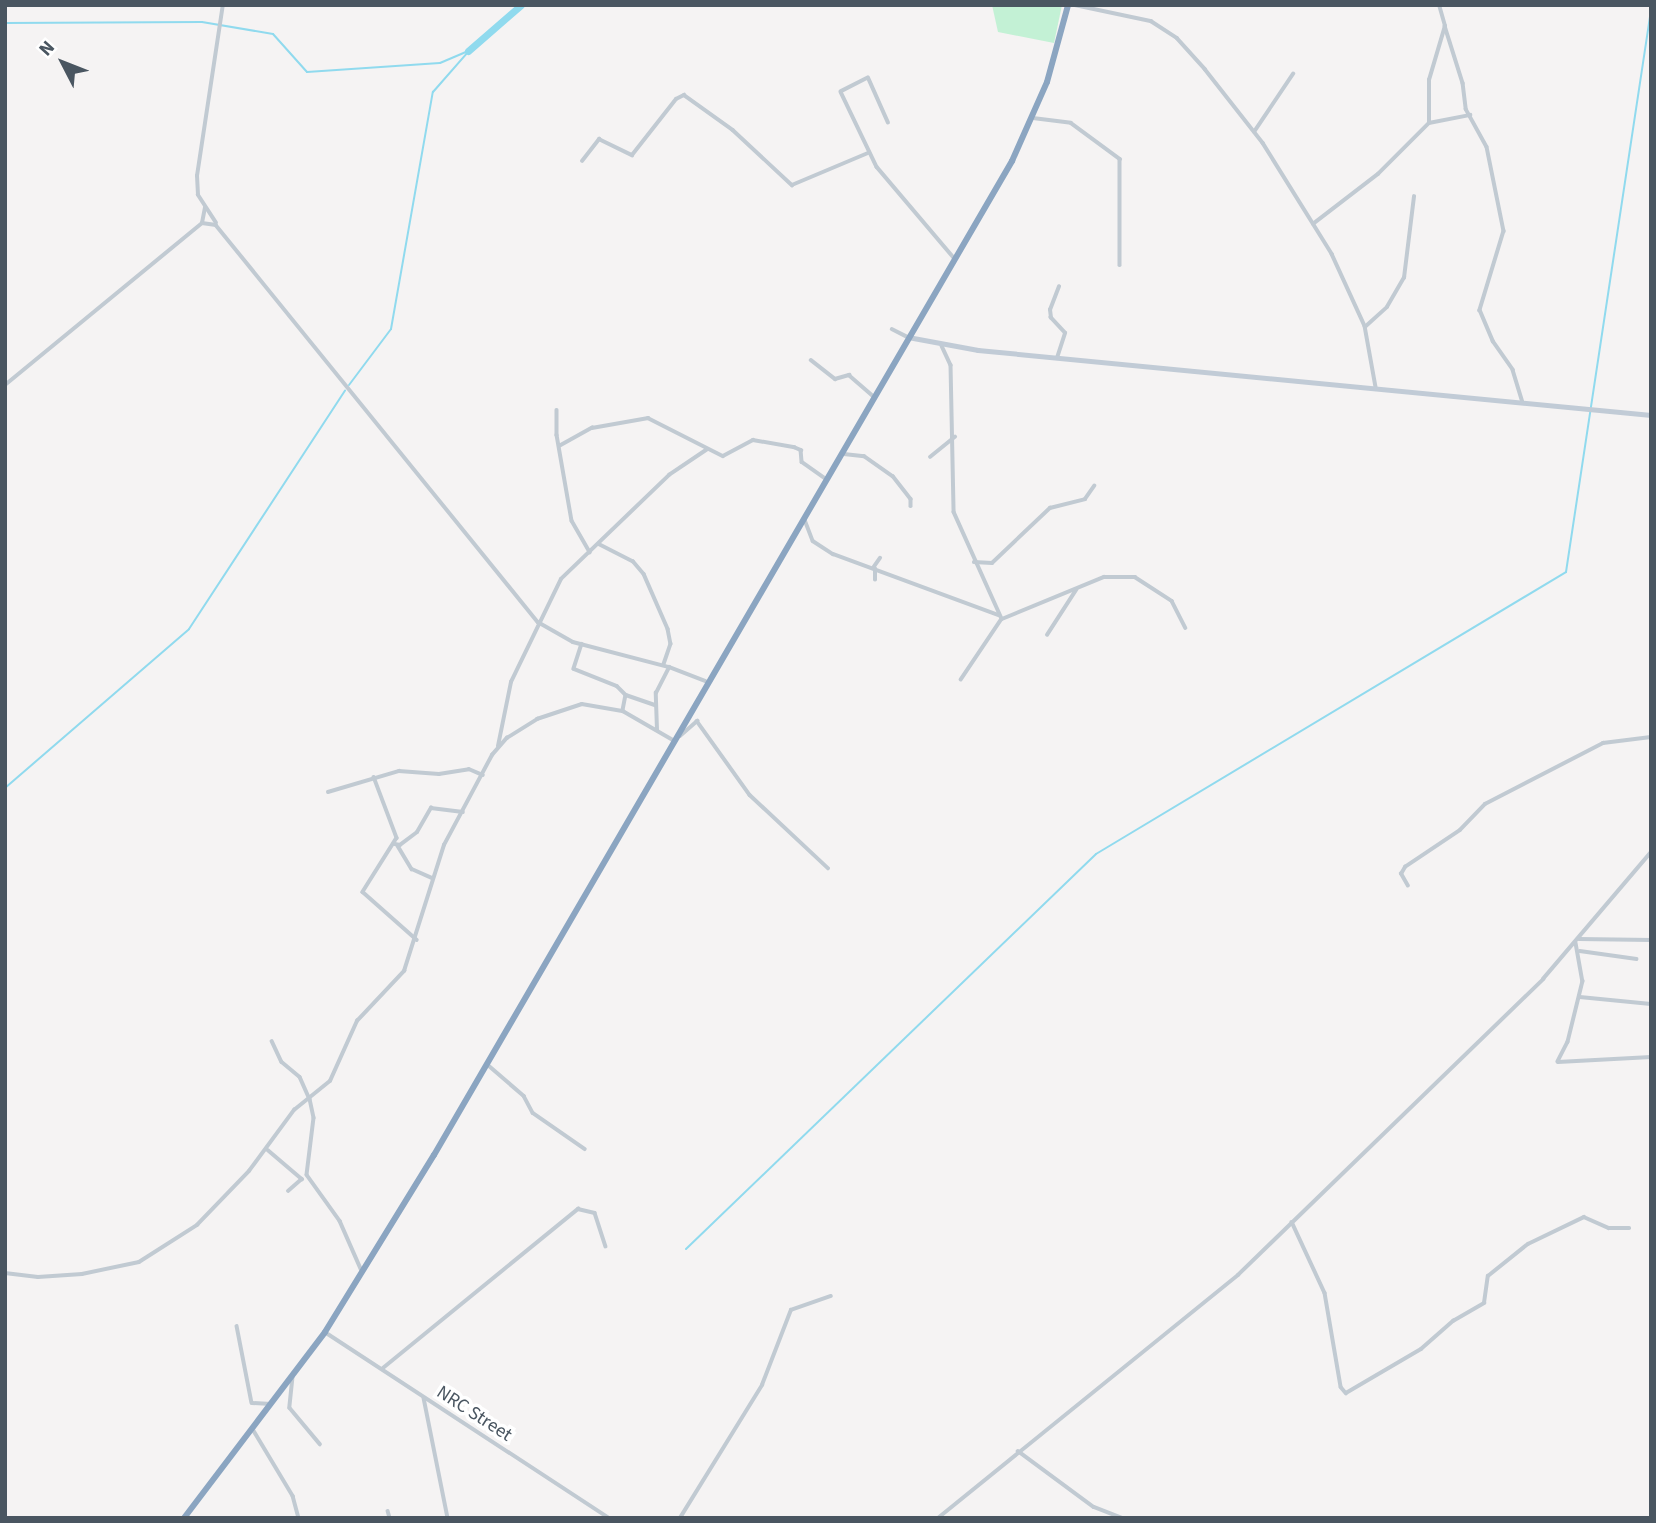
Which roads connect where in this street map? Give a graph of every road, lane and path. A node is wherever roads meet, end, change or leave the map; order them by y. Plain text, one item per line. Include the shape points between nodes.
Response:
1 (223, 5) edge
2 (1068, 5) edge
3 (1075, 5) edge
4 (1439, 5) edge
5 (1445, 26) junction
6 (1293, 74) dead end
7 (1470, 115) junction
8 (1033, 118) junction
9 (888, 123) dead end
10 (1429, 123) junction
11 (1254, 131) junction
12 (869, 153) junction
13 (582, 161) dead end
14 (1414, 197) dead end
15 (205, 208) junction
16 (202, 223) junction
17 (1313, 224) junction
18 (216, 225) junction
19 (955, 259) junction
20 (1119, 265) dead end
21 (1059, 287) dead end
22 (1365, 326) junction
23 (892, 329) dead end
24 (908, 337) junction
25 (942, 346) junction
26 (1057, 358) junction
27 (811, 360) dead end
28 (6, 383) edge
29 (1376, 387) junction
30 (873, 396) junction
31 (1523, 403) junction
32 (557, 410) dead end
33 (1651, 415) edge
34 (955, 438) junction
35 (559, 446) junction
36 (706, 450) junction
37 (838, 455) junction
38 (930, 457) dead end
39 (825, 478) junction
40 (1094, 486) dead end
41 (911, 506) dead end
42 (803, 515) junction
43 (599, 544) junction
44 (590, 552) junction
45 (880, 558) dead end
46 (974, 562) junction
47 (874, 569) junction
48 (875, 580) dead end
49 (1077, 588) junction
50 (1001, 617) junction
51 (538, 622) junction
52 (1186, 628) dead end
53 (1047, 635) dead end
54 (582, 644) junction
55 (663, 665) junction
56 (669, 667) junction
57 (961, 680) dead end
58 (705, 681) junction
59 (626, 695) junction
60 (655, 705) junction
61 (623, 711) junction
62 (657, 730) junction
63 (1651, 737) edge
64 (671, 740) junction
65 (498, 747) junction
66 (483, 775) junction
67 (374, 777) junction
68 (328, 792) dead end
69 (463, 812) junction
70 (396, 845) junction
71 (1651, 852) edge
72 (828, 868) dead end
73 (432, 878) junction
74 (1408, 886) dead end
75 (416, 940) junction
76 (1651, 940) edge
77 (1577, 941) junction
78 (1580, 951) junction
79 (1636, 959) dead end
80 (1580, 997) junction
81 (1651, 1004) edge
82 (272, 1041) dead end
83 (1651, 1057) edge
84 (486, 1062) junction
85 (310, 1099) junction
86 (585, 1149) dead end
87 (268, 1150) junction
88 (307, 1175) junction
89 (302, 1179) junction
90 (288, 1191) dead end
91 (1292, 1222) junction
92 (1629, 1228) dead end
93 (606, 1246) dead end
94 (5, 1273) edge
95 (363, 1274) junction
96 (831, 1296) dead end
97 (237, 1326) dead end
98 (325, 1332) junction
99 (383, 1368) junction
100 (293, 1377) junction
101 (424, 1398) junction
102 (273, 1404) junction
103 (254, 1431) junction
104 (320, 1444) dead end
105 (1018, 1451) junction
106 (388, 1511) dead end
107 (184, 1518) edge
108 (299, 1518) edge
109 (390, 1518) edge
110 (448, 1518) edge
111 (609, 1518) edge
112 (680, 1518) edge
113 (937, 1518) edge
114 (1123, 1518) edge

1 - 15 street via 198,152 197,191
2 - 8 highway
3 - 11 street via 1139,17 1169,31 1190,50
4 - 5 street
5 - 7 street
5 - 10 street via 1429,80
6 - 11 street
7 - 10 street
7 - 31 street via 1487,147 1504,234 1480,310 1493,341 1513,370
8 - 19 highway
8 - 20 street via 1071,123 1120,159
9 - 12 street via 868,78 841,92
10 - 17 street via 1378,174
11 - 17 street
12 - 13 street via 792,185 733,130 684,95 632,155 599,139
12 - 19 street
14 - 22 street via 1404,278 1387,307
15 - 16 street
15 - 18 street
16 - 18 street
16 - 28 street
17 - 22 street
18 - 51 street
19 - 24 highway
21 - 26 street via 1049,316 1065,333
22 - 29 street
23 - 24 street
24 - 25 street
24 - 30 highway
25 - 26 street
25 - 34 street via 951,365
26 - 29 street
27 - 30 street via 835,379 849,375
29 - 31 street
30 - 37 highway
31 - 33 street
32 - 35 street
34 - 38 street
34 - 46 street via 954,512
35 - 36 street via 592,428 648,418
35 - 44 street via 574,527
36 - 39 street via 723,456 762,439 799,448 802,462
36 - 43 street via 669,475
37 - 39 highway
37 - 41 street via 864,456 892,476 911,499
39 - 42 highway
40 - 46 street via 1085,499 1050,508 992,563
42 - 47 street via 813,541
42 - 58 highway
43 - 44 street
43 - 55 street via 633,561 644,574 668,629 671,644
44 - 51 street via 561,579
45 - 47 street
46 - 50 street
47 - 48 street
47 - 50 street
49 - 50 street
49 - 52 street via 1104,578 1135,577 1172,601
49 - 53 street
50 - 57 street
51 - 54 street
51 - 65 street via 506,696
54 - 55 street
54 - 59 street via 574,668 614,684
55 - 56 street
56 - 58 street
56 - 60 street
58 - 64 highway
59 - 60 street
59 - 61 street
60 - 62 street
61 - 62 street
61 - 65 street via 575,705 537,719
62 - 64 street
63 - 74 street via 1603,743 1485,804 1465,825 1405,867 1401,874
64 - 72 street via 698,722 750,795
64 - 84 highway
65 - 66 street
66 - 67 street via 469,769 439,774 400,771
66 - 69 street
67 - 68 street
67 - 70 street
69 - 70 street via 431,808 417,832
69 - 73 street
70 - 73 street via 412,869
70 - 75 street via 384,854 363,892
71 - 77 street
73 - 75 street
75 - 85 street via 395,982 357,1021 338,1069
76 - 77 street
77 - 78 street
77 - 91 street via 1488,1034
78 - 79 street
78 - 80 street via 1584,975
80 - 81 street
80 - 83 street via 1558,1062
82 - 85 street via 282,1062 300,1077
84 - 86 street via 524,1096 533,1112
84 - 95 highway
85 - 87 street via 294,1110
85 - 88 street via 314,1118
87 - 89 street
87 - 94 street via 197,1225 145,1259 82,1274 38,1277
88 - 89 street
88 - 95 street via 340,1221
89 - 90 street
91 - 92 street via 1325,1293 1341,1387 1346,1392 1421,1349 1453,1321 1484,1303 1489,1275 1528,1244 1584,1217 1609,1228
91 - 105 street via 1230,1282
93 - 99 street via 595,1213 578,1209
95 - 98 highway
96 - 112 street via 791,1310 762,1385
97 - 102 street via 252,1403
98 - 99 street, NRC Street
98 - 100 highway
99 - 101 street, NRC Street
100 - 102 highway
100 - 104 street via 290,1408
101 - 110 street
101 - 111 street, NRC Street
102 - 103 highway
103 - 107 highway
103 - 108 street via 293,1496
105 - 113 street
105 - 114 street via 1094,1507
106 - 109 street

